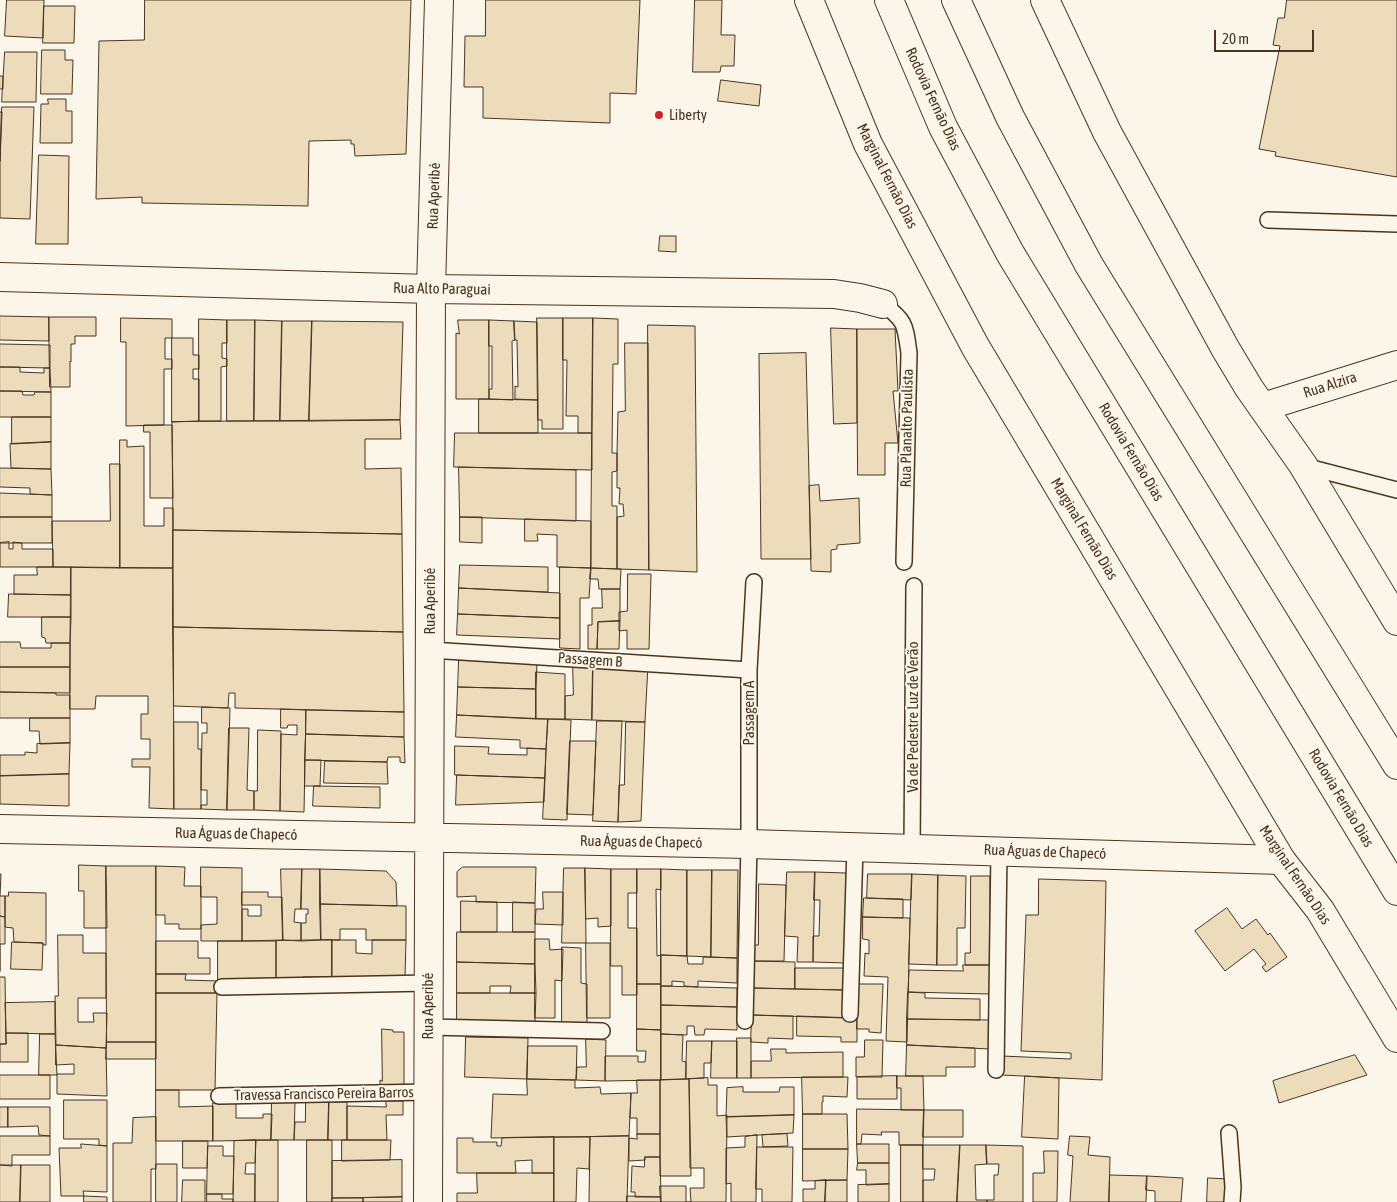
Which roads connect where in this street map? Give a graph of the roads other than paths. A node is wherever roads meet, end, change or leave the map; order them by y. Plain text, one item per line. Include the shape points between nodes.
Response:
1 (439, 0) edge
2 (809, 0) edge
3 (889, 0) edge
4 (956, 0) edge
5 (1046, 0) edge
6 (1268, 220) dead end
7 (1397, 224) edge
8 (0, 276) edge
9 (431, 289) junction
10 (883, 304) joint
11 (1397, 364) edge
12 (1263, 407) junction
13 (1303, 465) junction
14 (1397, 490) edge
15 (904, 562) dead end
16 (754, 582) dead end
17 (914, 586) dead end
18 (1396, 616) edge
19 (430, 650) junction
20 (749, 670) junction
21 (1397, 765) edge
22 (0, 829) edge
23 (429, 837) junction
24 (749, 844) junction
25 (855, 847) junction
26 (912, 848) junction
27 (999, 851) junction
28 (1281, 860) junction
29 (1397, 891) edge
30 (428, 983) junction
31 (222, 987) dead end
32 (850, 1014) dead end
33 (745, 1021) dead end
34 (428, 1027) junction
35 (602, 1031) dead end
36 (1397, 1038) edge
37 (996, 1070) dead end
38 (428, 1092) junction
39 (219, 1096) dead end
40 (1229, 1133) dead end
41 (428, 1202) edge
42 (1232, 1202) edge

1 - 9 main road, Rua Aperibé
2 - 28 main road, Marginal Fernão Dias via 868,144 975,346
3 - 29 main road, Rodovia Fernão Dias via 943,127 1010,253
4 - 21 main road via 1010,117 1089,265
5 - 12 main road via 1107,132 1225,348
6 - 7 lane
8 - 9 main road, Rua Alto Paraguai
9 - 10 main road, Rua Alto Paraguai via 834,294
9 - 19 main road, Rua Aperibé
10 - 15 lane, Rua Planalto Paulista via 901,320 908,353
11 - 12 main road, Rua Alzira
12 - 13 main road
13 - 14 lane
13 - 18 main road
16 - 20 lane, Passagem A
17 - 26 lane, Va de Pedestre Luz de Verão
19 - 20 lane, Passagem B
19 - 23 main road, Rua Aperibé
20 - 24 lane, Passagem A
22 - 23 main road, Rua Águas de Chapecó
23 - 24 main road, Rua Águas de Chapecó
23 - 30 main road, Rua Aperibé
24 - 25 main road, Rua Águas de Chapecó
24 - 33 lane, Passagem A
25 - 26 main road, Rua Águas de Chapecó
25 - 32 lane
26 - 27 main road, Rua Águas de Chapecó
27 - 28 main road, Rua Águas de Chapecó
27 - 37 lane
28 - 36 main road, Marginal Fernão Dias via 1320,910
30 - 31 lane
30 - 34 main road, Rua Aperibé
34 - 35 lane
34 - 38 main road, Rua Aperibé
38 - 39 lane, Travessa Francisco Pereira Barros
38 - 41 main road, Rua Aperibé
40 - 42 lane

